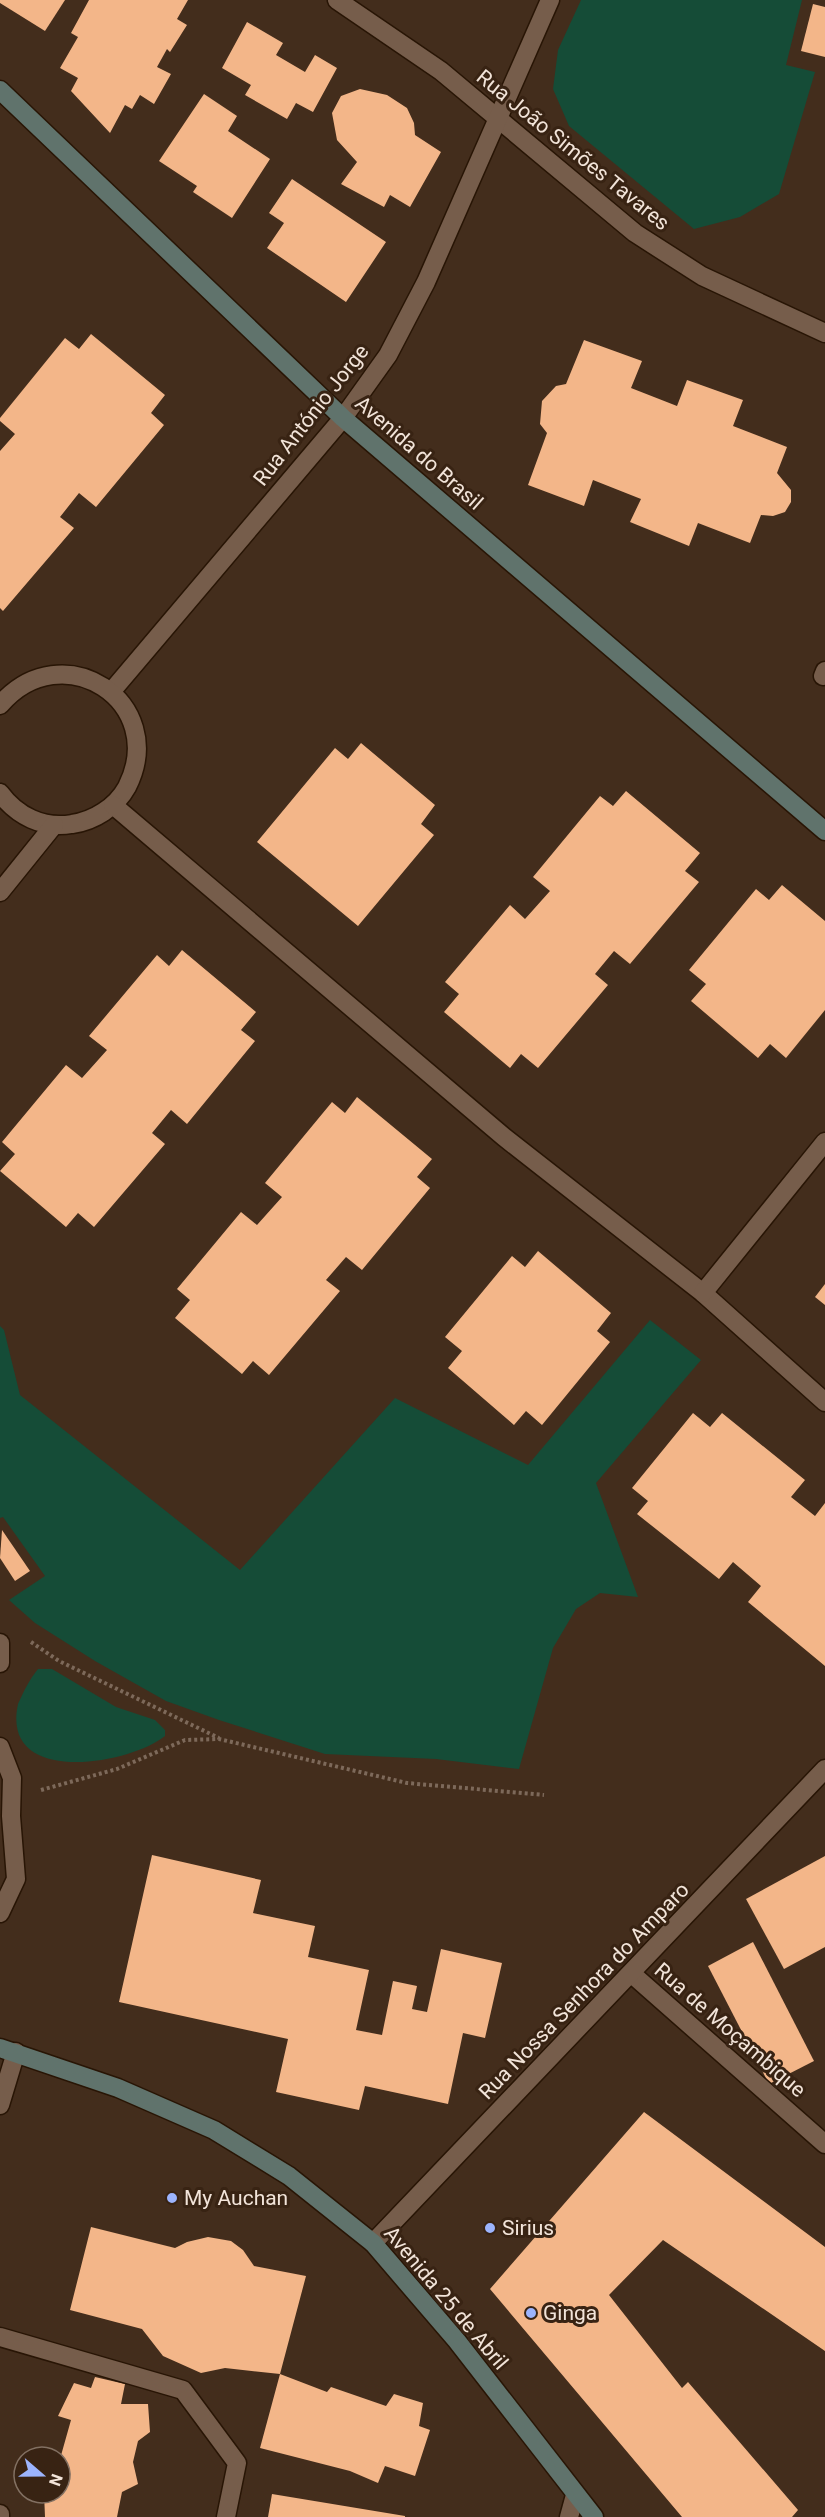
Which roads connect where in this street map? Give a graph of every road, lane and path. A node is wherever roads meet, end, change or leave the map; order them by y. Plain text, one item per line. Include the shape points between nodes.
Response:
1 (337, 0) edge
2 (550, 0) edge
3 (0, 90) edge
4 (497, 120) junction
5 (825, 333) edge
6 (343, 418) junction
7 (111, 692) junction
8 (0, 705) edge
9 (0, 793) edge
10 (113, 805) junction
11 (54, 825) junction
12 (825, 831) edge
13 (0, 892) edge
14 (825, 1142) edge
15 (703, 1293) junction
16 (825, 1402) edge
17 (24, 1637) dead end
18 (0, 1643) edge
19 (0, 1663) edge
20 (219, 1739) junction
21 (0, 1747) edge
22 (825, 1769) edge
23 (544, 1795) dead end
24 (11, 1799) junction
25 (0, 1913) edge
26 (632, 1974) junction
27 (8, 2050) edge
28 (0, 2105) edge
29 (825, 2144) edge
30 (373, 2243) junction
31 (0, 2337) edge
32 (575, 2495) junction
33 (226, 2517) edge
34 (569, 2517) edge
35 (594, 2517) edge

1 - 4 street, Rua João Simões Tavares via 441,71
2 - 4 street, Rua António Jorge
3 - 6 street, Avenida do Brasil
4 - 5 street, Rua João Simões Tavares via 635,233 702,276
4 - 6 street, Rua António Jorge via 426,282 388,355
6 - 7 street, Rua António Jorge
6 - 12 street, Avenida do Brasil
7 - 8 street via 84,677 53,674 23,684
7 - 10 street via 130,717 137,748 131,779
9 - 11 street via 24,816
10 - 11 street via 86,821
10 - 15 street via 504,1137
11 - 13 street
14 - 15 street
15 - 16 street
17 - 20 path via 59,1661
18 - 19 street
20 - 23 path via 407,1783
20 - 24 path via 185,1740 117,1769
21 - 24 street via 12,1778
22 - 26 street, Rua Nossa Senhora do Amparo
24 - 25 street via 16,1879
26 - 29 street, Rua de Moçambique
26 - 30 street, Rua Nossa Senhora do Amparo
27 - 28 street
27 - 30 street, Avenida 25 de Abril via 118,2088 214,2130 289,2176
30 - 32 street, Avenida 25 de Abril via 456,2341
31 - 33 street via 183,2390 237,2463
32 - 34 street
32 - 35 street, Avenida 25 de Abril

